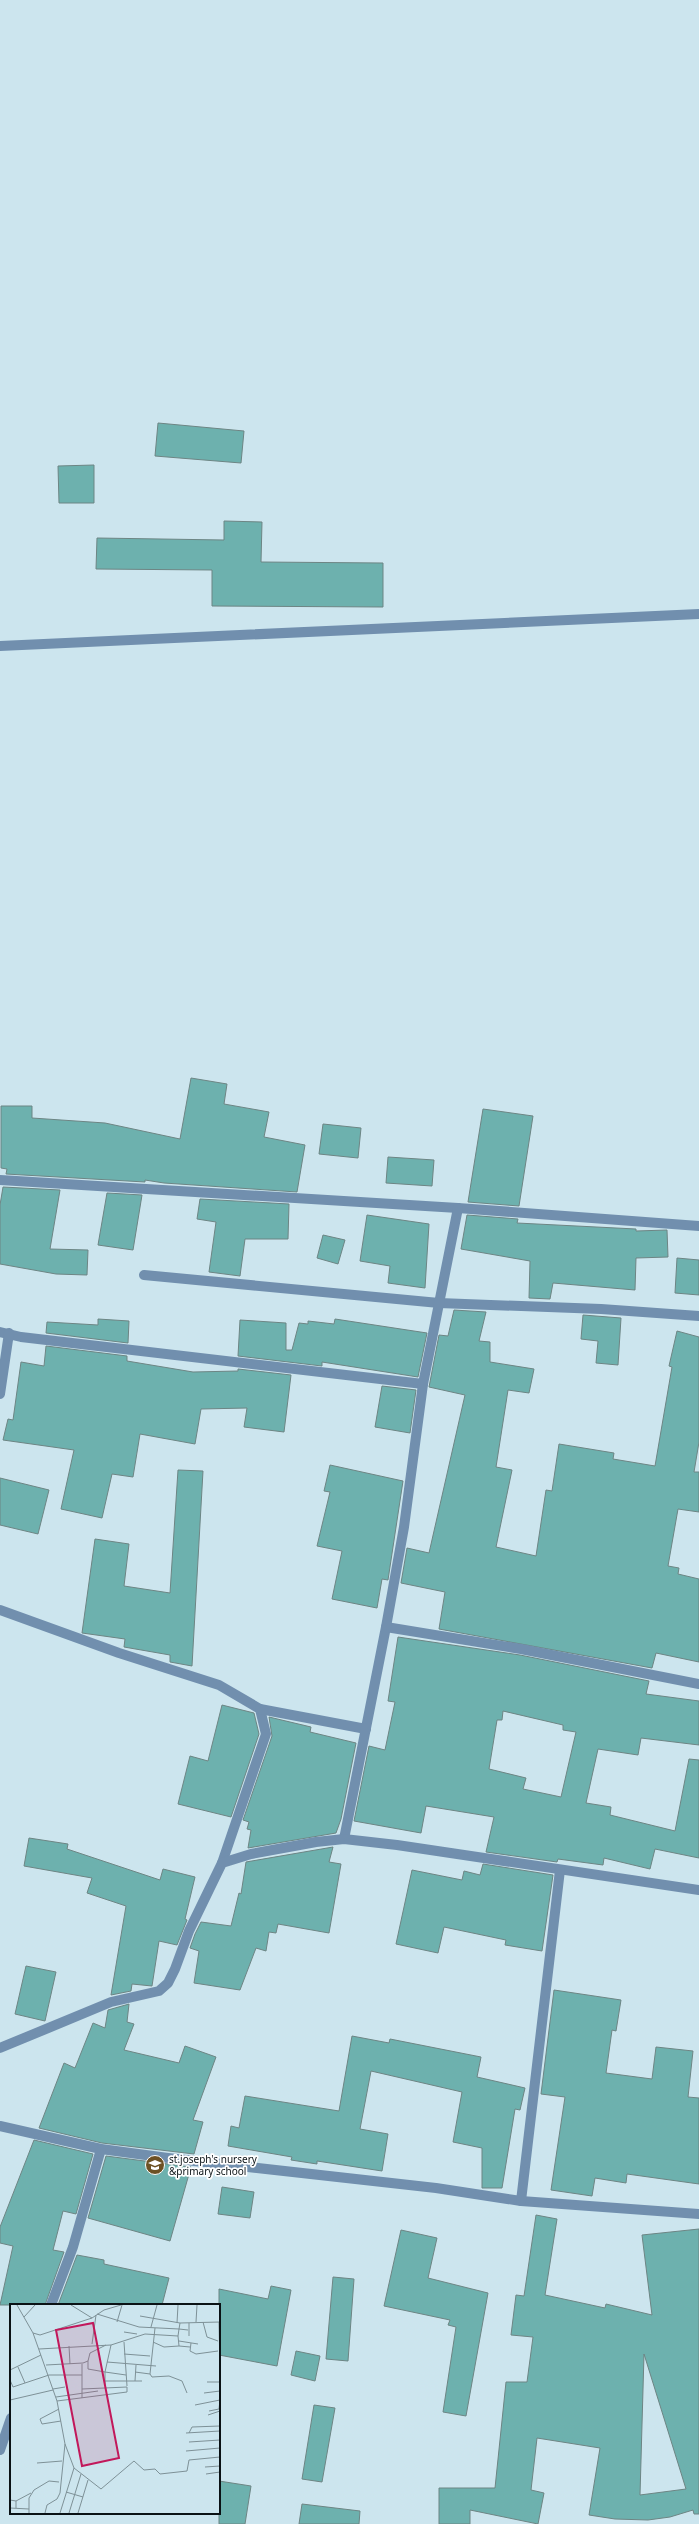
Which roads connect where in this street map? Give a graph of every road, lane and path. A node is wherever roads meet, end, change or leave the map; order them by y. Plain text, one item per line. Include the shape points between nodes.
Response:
1 (699, 614) edge
2 (0, 646) edge
3 (0, 1180) edge
4 (458, 1208) junction
5 (699, 1226) edge
6 (144, 1275) dead end
7 (439, 1303) junction
8 (699, 1316) edge
9 (5, 1332) edge
10 (423, 1384) junction
11 (0, 1394) edge
12 (0, 1610) edge
13 (386, 1627) junction
14 (699, 1684) edge
15 (260, 1709) junction
16 (366, 1730) junction
17 (344, 1839) junction
18 (222, 1863) junction
19 (560, 1870) junction
20 (699, 1890) edge
21 (0, 2048) edge
22 (0, 2126) edge
23 (101, 2149) junction
24 (522, 2201) junction
25 (699, 2214) edge
26 (51, 2304) edge
27 (10, 2421) edge
28 (0, 2450) edge

1 - 2 street
3 - 4 street
4 - 5 street
4 - 7 street
6 - 7 street
7 - 8 street via 601,1309
7 - 10 street
9 - 10 street via 21,1337
9 - 11 street
10 - 13 street via 404,1527
12 - 15 street via 119,1653 219,1685
13 - 14 street via 521,1649
13 - 16 street
15 - 16 street
15 - 18 street via 266,1734
16 - 17 street
17 - 18 street via 251,1854
17 - 19 street via 397,1844
18 - 21 street via 189,1931 175,1969 168,1983 159,1991 111,2002
19 - 20 street
19 - 24 street
22 - 23 street
23 - 24 street via 436,2188
23 - 26 street via 73,2247
24 - 25 street
27 - 28 street

